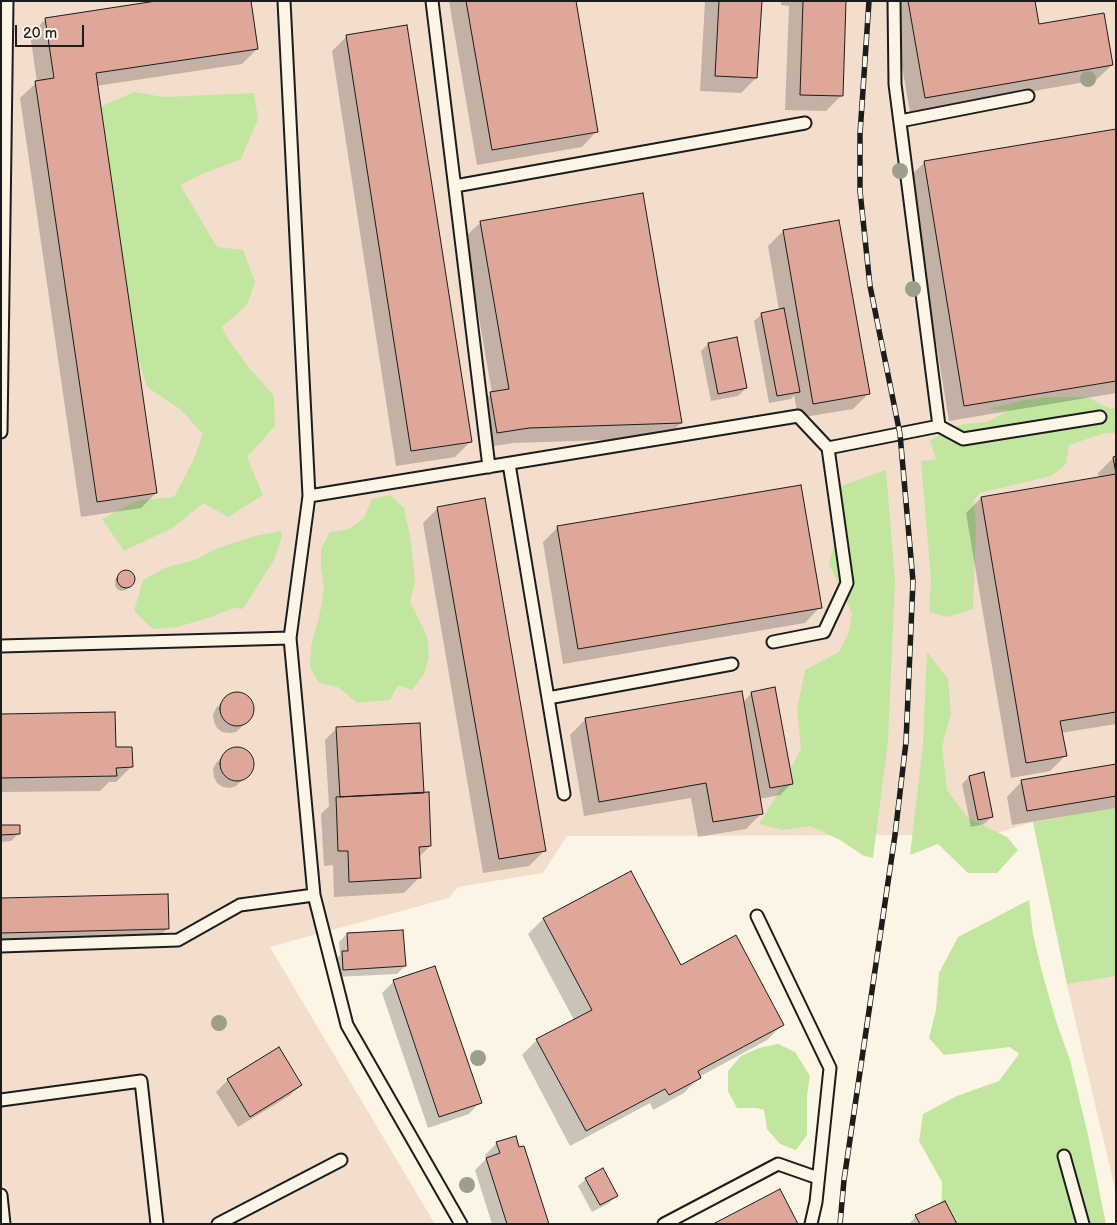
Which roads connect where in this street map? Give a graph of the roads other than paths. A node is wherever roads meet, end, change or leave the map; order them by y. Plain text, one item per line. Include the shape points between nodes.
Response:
1 (7, 1) edge
2 (284, 1) edge
3 (432, 1) edge
4 (894, 1) edge
5 (1028, 96) dead end
6 (900, 121) junction
7 (805, 123) dead end
8 (455, 186) junction
9 (1100, 417) dead end
10 (939, 426) junction
11 (1, 432) edge
12 (828, 448) junction
13 (509, 464) junction
14 (489, 467) junction
15 (309, 496) junction
16 (290, 638) junction
17 (773, 642) dead end
18 (1, 646) edge
19 (732, 664) dead end
20 (548, 698) junction
21 (564, 794) dead end
22 (314, 895) junction
23 (757, 916) dead end
24 (1, 946) edge
25 (1, 1100) edge
26 (1064, 1156) dead end
27 (341, 1160) dead end
28 (818, 1178) junction
29 (1, 1195) edge
30 (4, 1224) edge
31 (157, 1224) edge
32 (218, 1224) edge
33 (461, 1224) edge
34 (664, 1224) edge
35 (811, 1224) edge
36 (1083, 1224) edge

1 - 11 lane
2 - 15 lane
3 - 8 lane
4 - 6 lane via 895,84
5 - 6 lane
6 - 10 lane
7 - 8 lane
8 - 14 lane
9 - 10 lane via 963,439
10 - 12 lane
12 - 13 lane via 798,416
12 - 17 lane via 847,582 824,632
13 - 14 lane
13 - 20 lane
14 - 15 lane
15 - 16 lane
16 - 18 lane
16 - 22 lane
19 - 20 lane
20 - 21 lane
22 - 24 lane via 240,905 178,940
22 - 33 lane via 347,1025
23 - 28 lane via 830,1068
25 - 31 lane via 141,1081
26 - 36 lane
27 - 32 lane
28 - 34 lane via 778,1164
28 - 35 lane
29 - 30 lane

